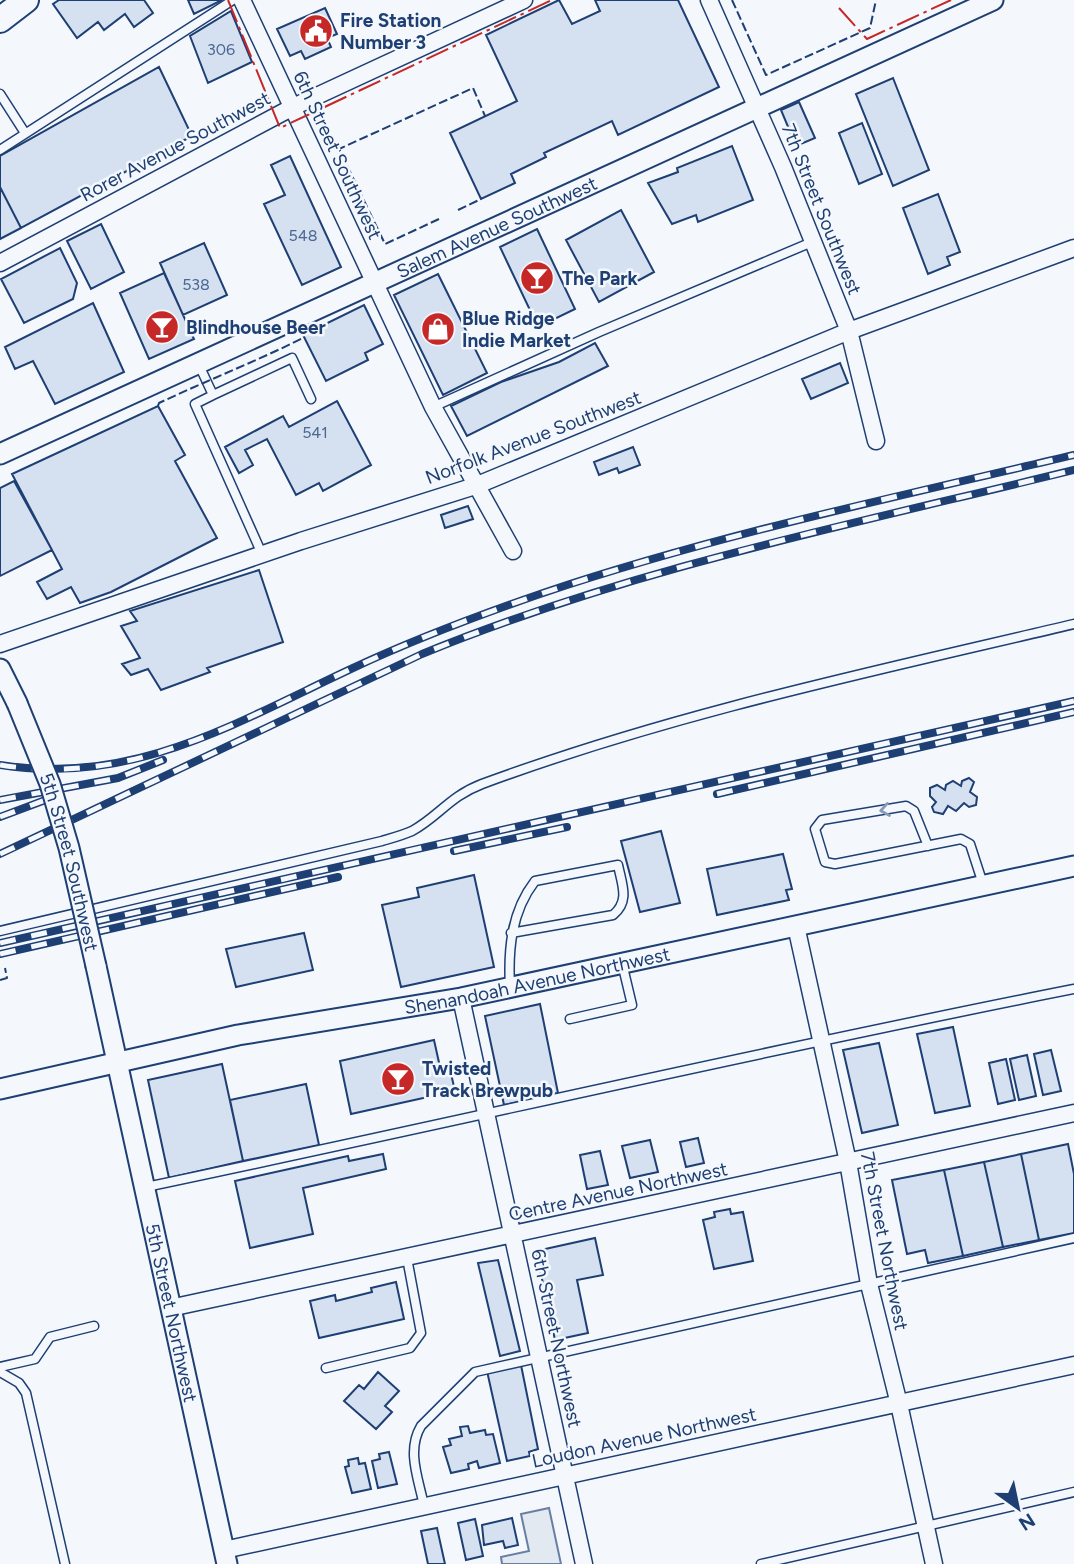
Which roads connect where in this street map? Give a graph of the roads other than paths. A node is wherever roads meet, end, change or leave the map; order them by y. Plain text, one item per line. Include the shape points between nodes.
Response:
1 (26, 0) edge
2 (233, 0) edge
3 (242, 0) edge
4 (524, 0) edge
5 (709, 0) edge
6 (993, 0) edge
7 (0, 20) edge
8 (0, 94) edge
9 (757, 106) junction
10 (293, 107) junction
11 (25, 133) junction
12 (0, 150) edge
13 (812, 242) junction
14 (1074, 248) edge
15 (0, 263) edge
16 (373, 281) junction
17 (849, 331) junction
18 (198, 362) junction
19 (213, 395) junction
20 (311, 398) dead end
21 (433, 407) junction
22 (876, 441) dead end
23 (0, 454) edge
24 (475, 486) junction
25 (513, 551) dead end
26 (262, 554) junction
27 (1074, 624) edge
28 (0, 644) edge
29 (0, 669) edge
30 (928, 846) junction
31 (1074, 866) edge
32 (983, 886) junction
33 (796, 926) junction
34 (0, 931) edge
35 (512, 933) junction
36 (622, 963) junction
37 (510, 987) junction
38 (1074, 989) edge
39 (461, 998) junction
40 (570, 1019) dead end
41 (821, 1040) junction
42 (117, 1063) junction
43 (0, 1089) edge
44 (1074, 1113) edge
45 (488, 1115) junction
46 (848, 1162) junction
47 (144, 1187) junction
48 (514, 1235) junction
49 (1074, 1238) edge
50 (407, 1258) junction
51 (869, 1284) junction
52 (170, 1308) junction
53 (93, 1326) dead end
54 (540, 1356) junction
55 (1074, 1365) edge
56 (0, 1367) edge
57 (326, 1368) dead end
58 (0, 1372) edge
59 (899, 1404) junction
60 (565, 1476) junction
61 (1074, 1492) edge
62 (424, 1506) junction
63 (926, 1527) junction
64 (225, 1557) edge
65 (65, 1564) edge
66 (584, 1564) edge
67 (761, 1564) edge
68 (934, 1564) edge

1 - 7 main road
2 - 11 lane
3 - 10 street, 6th Street Southwest
4 - 10 street, Rorer Avenue Southwest
5 - 9 street, 7th Street Southwest
6 - 9 street, Salem Avenue Southwest
8 - 11 lane
9 - 13 street, 7th Street Southwest
9 - 16 street, Salem Avenue Southwest
10 - 15 street, Rorer Avenue Southwest
10 - 16 street, 6th Street Southwest
11 - 12 lane
13 - 17 street, 7th Street Southwest
13 - 21 lane
14 - 17 street, Norfolk Avenue Southwest
16 - 18 street, Salem Avenue Southwest
16 - 21 street, 6th Street Southwest
17 - 22 street, 7th Street Southwest
17 - 24 street, Norfolk Avenue Southwest
18 - 19 lane
18 - 23 street, Salem Avenue Southwest
19 - 20 lane via 292,358
19 - 26 lane via 195,404
21 - 24 street, 6th Street Southwest
24 - 25 street, 6th Street Southwest
24 - 26 street, Norfolk Avenue Southwest
26 - 28 street, Norfolk Avenue Southwest
27 - 34 lane via 721,707 480,784 453,797 413,830 382,841
29 - 42 street, 5th Street Southwest, bridge via 54,797
30 -> 30 lane via 915,811 906,806 822,820 815,829 825,862 835,864
30 - 32 lane via 961,839 970,844
31 - 32 street, Shenandoah Avenue Northwest
32 - 33 street, Shenandoah Avenue Northwest
33 - 36 street, Shenandoah Avenue Northwest
33 - 41 street, 7th Street Northwest
35 - 35 lane via 535,881 618,865 625,900 612,915
35 - 37 lane
36 - 37 street, Shenandoah Avenue Northwest
36 - 40 lane via 632,1005
37 - 39 street, Shenandoah Avenue Northwest
38 - 41 lane
39 - 42 street, Shenandoah Avenue Northwest via 238,1035
39 - 45 street, 6th Street Northwest
41 - 45 lane
41 - 46 street, 7th Street Northwest
42 - 43 street, Shenandoah Avenue Northwest
42 - 47 street, 5th Street Northwest
44 - 46 street, Centre Avenue Northwest
45 - 47 lane
45 - 48 street, 6th Street Northwest
46 - 48 street, Centre Avenue Northwest
46 - 51 street, 7th Street Northwest
47 - 52 street, 5th Street Northwest
48 - 50 street, Centre Avenue Northwest
48 - 54 street, 6th Street Northwest
49 - 51 lane
50 - 52 street, Centre Avenue Northwest
50 - 57 lane via 421,1333 411,1348
51 - 54 lane
51 - 59 street, 7th Street Northwest
52 - 64 street, 5th Street Northwest
53 - 56 lane via 50,1337 35,1359
54 - 60 street, 6th Street Northwest
54 - 62 lane via 475,1372 421,1426 412,1448
55 - 59 street, Loudon Avenue Northwest
58 - 65 lane via 26,1393
59 - 60 street, Loudon Avenue Northwest
59 - 63 street, 7th Street Northwest
60 - 62 street, Loudon Avenue Northwest
60 - 66 street, 6th Street Northwest
61 - 63 lane
62 - 64 street, Loudon Avenue Northwest
63 - 67 lane
63 - 68 street, 7th Street Northwest

